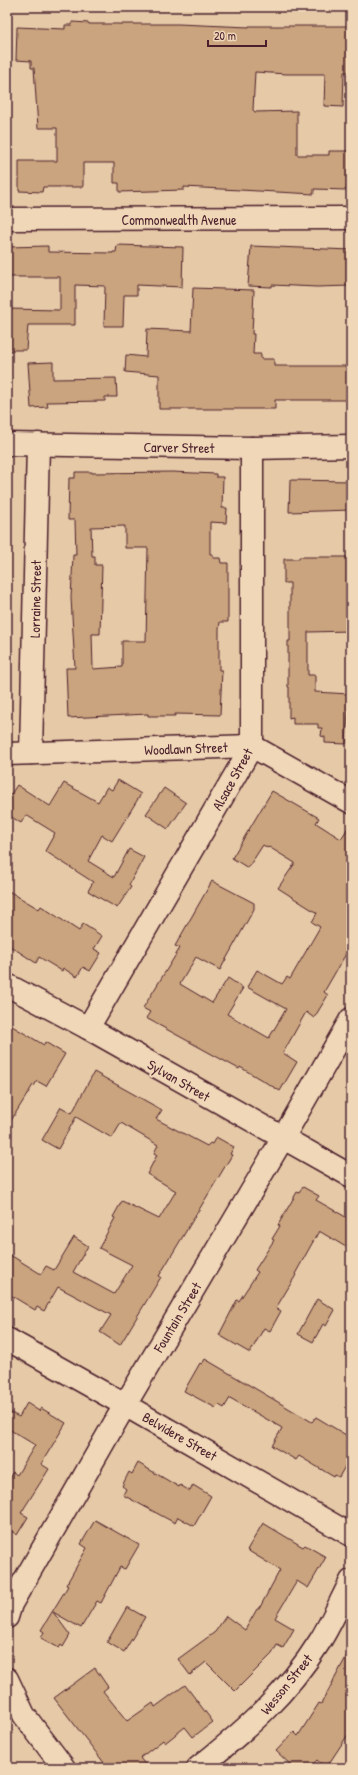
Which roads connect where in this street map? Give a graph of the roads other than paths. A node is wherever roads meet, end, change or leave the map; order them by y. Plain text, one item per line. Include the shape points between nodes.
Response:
1 (351, 218) edge
2 (7, 219) edge
3 (7, 444) edge
4 (38, 444) junction
5 (351, 446) edge
6 (252, 448) junction
7 (252, 746) junction
8 (31, 753) junction
9 (7, 754) edge
10 (351, 802) edge
11 (7, 985) edge
12 (351, 1020) edge
13 (88, 1028) junction
14 (283, 1138) junction
15 (351, 1176) edge
16 (7, 1339) edge
17 (125, 1405) junction
18 (351, 1535) edge
19 (351, 1581) edge
20 (7, 1616) edge
21 (7, 1679) edge
22 (64, 1768) edge
23 (198, 1768) edge

1 - 2 street, Commonwealth Avenue
3 - 4 street, Carver Street
4 - 6 street, Carver Street
4 - 8 street, Lorraine Street
5 - 6 street, Carver Street
6 - 7 street, Alsace Street
7 - 8 street, Woodlawn Street
7 - 10 street
7 - 13 street, Alsace Street
8 - 9 street, Woodlawn Street
11 - 13 street, Sylvan Street
12 - 14 street, Fountain Street
13 - 14 street, Sylvan Street
14 - 15 street, Sylvan Street
14 - 17 street, Fountain Street
16 - 17 street, Belvidere Street
17 - 18 street, Belvidere Street
17 - 20 street, Fountain Street via 11,1604
19 - 23 street, Wesson Street via 321,1640 286,1688 262,1714
21 - 22 street via 24,1714

